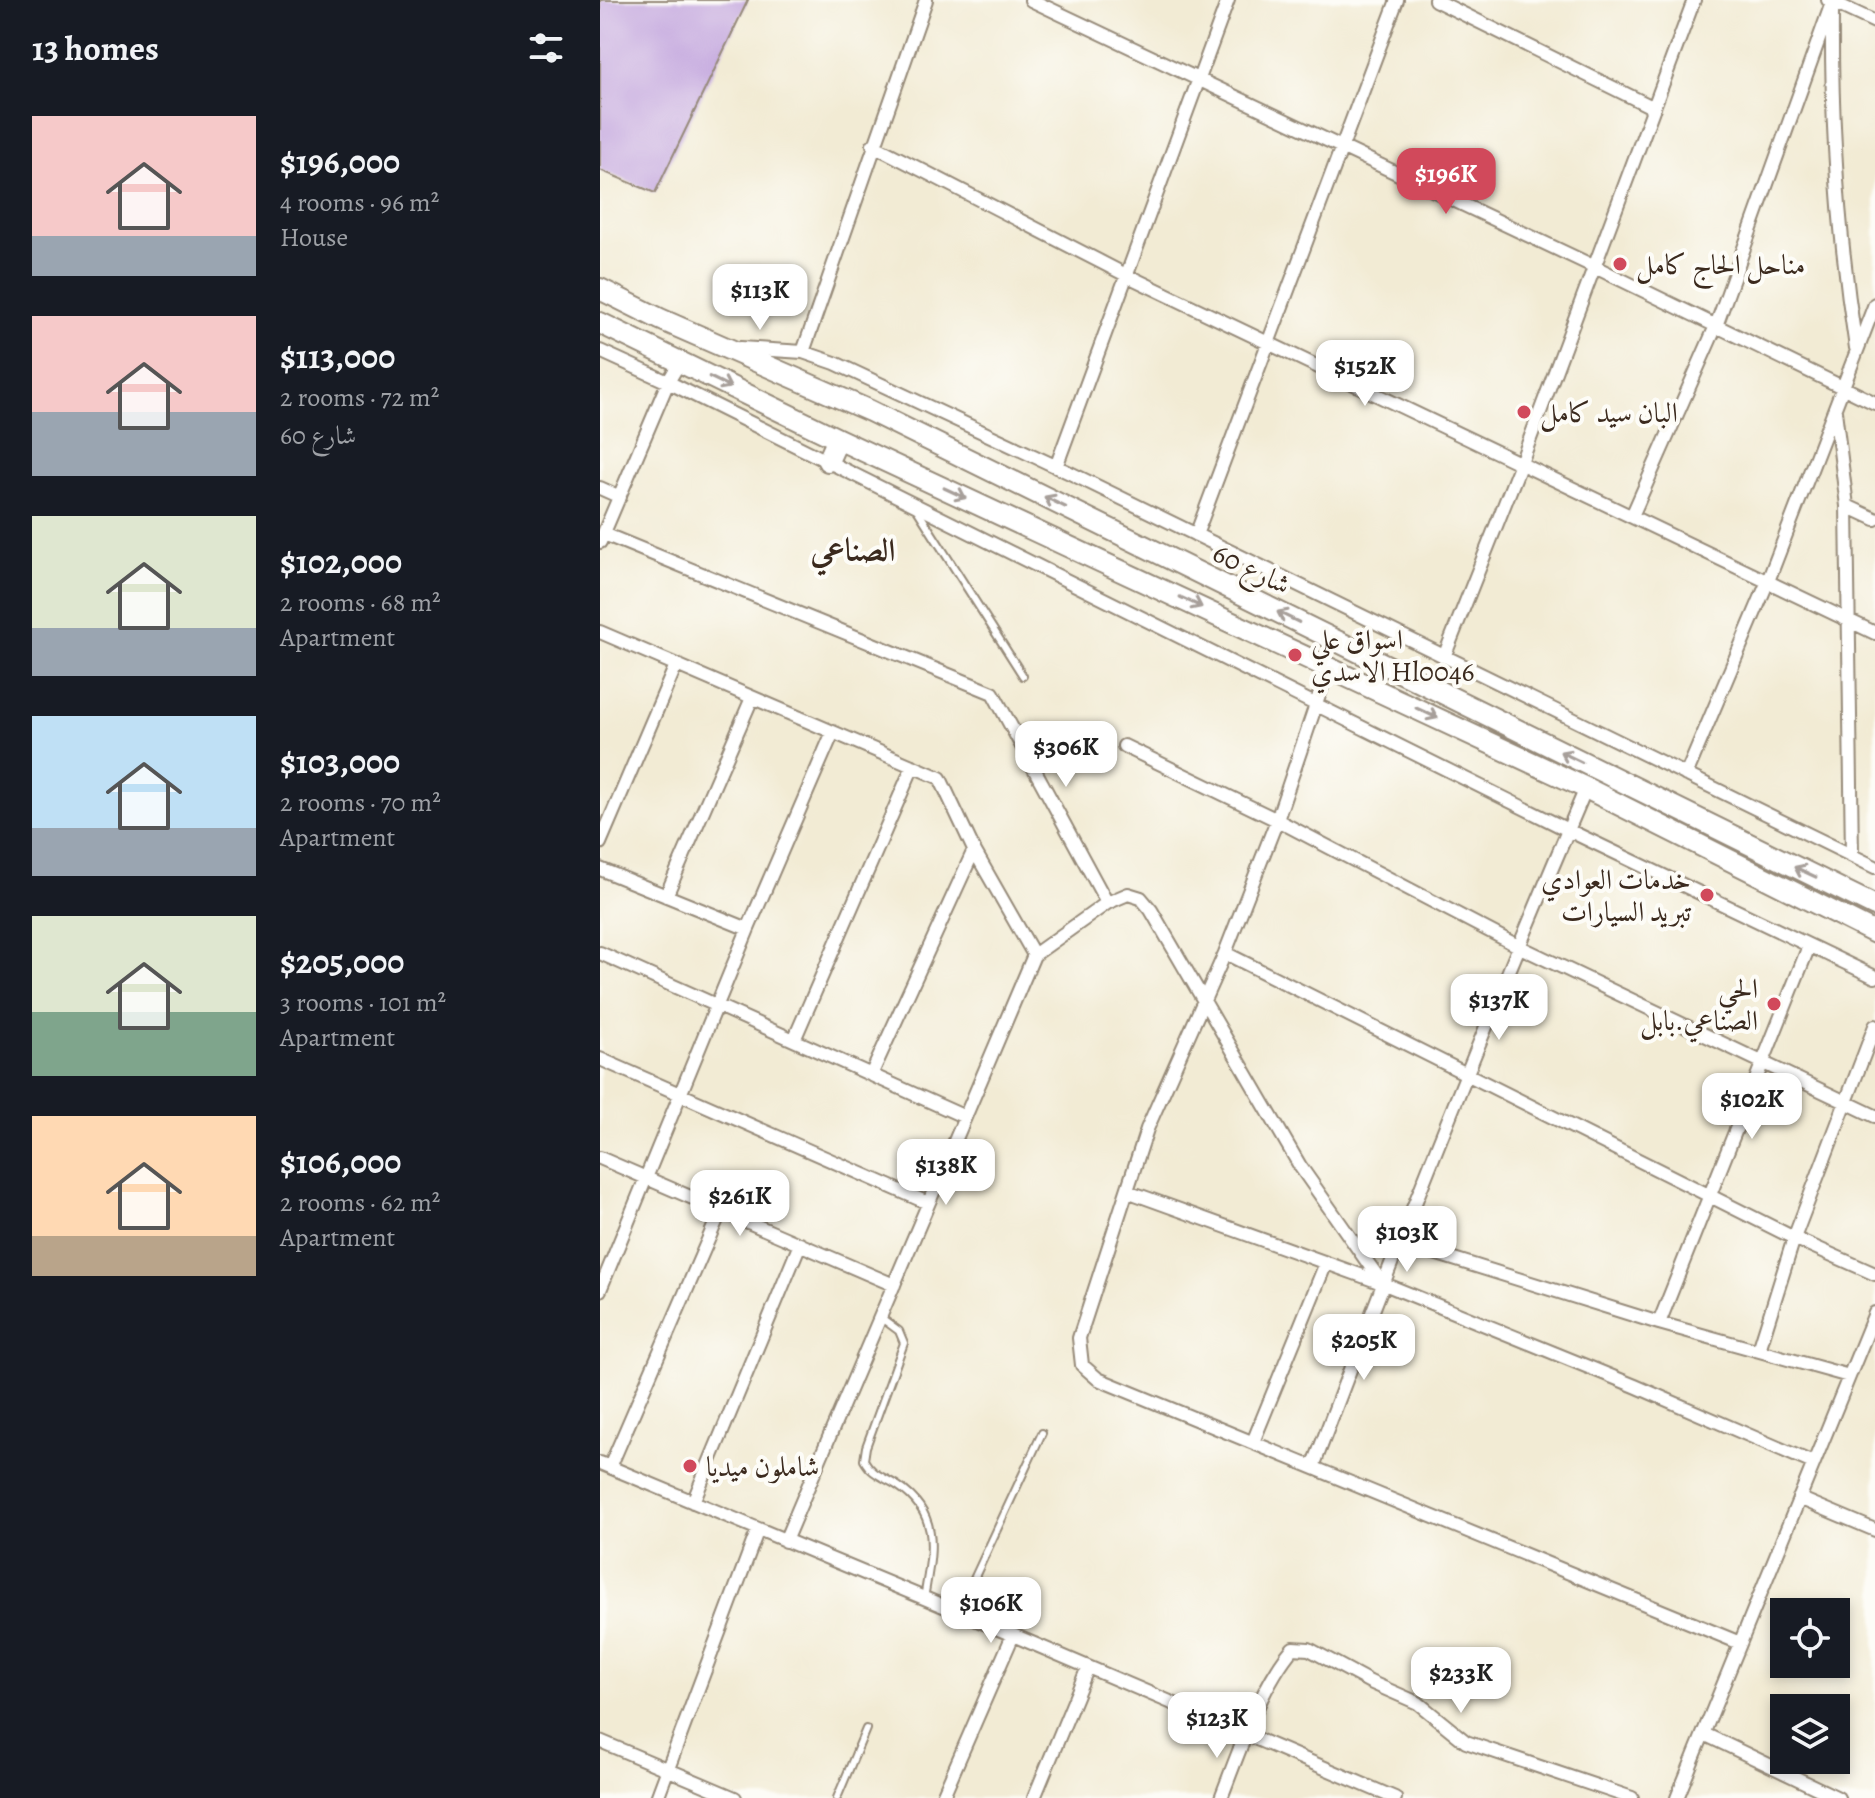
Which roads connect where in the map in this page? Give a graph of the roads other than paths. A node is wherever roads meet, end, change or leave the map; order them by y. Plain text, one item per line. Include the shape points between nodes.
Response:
1 (926, 0) edge
2 (1031, 0) edge
3 (1228, 0) edge
4 (1397, 0) edge
5 (1435, 0) edge
6 (1694, 0) edge
7 (1831, 1) edge
8 (1875, 22) edge
9 (1199, 79) junction
10 (1654, 108) junction
11 (873, 145) junction
12 (1342, 147) junction
13 (1595, 267) junction
14 (1126, 275) junction
15 (600, 289) edge
16 (1875, 304) edge
17 (600, 323) edge
18 (1716, 326) junction
19 (712, 342) junction
20 (1268, 343) junction
21 (600, 351) edge
22 (1856, 351) junction
23 (803, 352) junction
24 (680, 362) junction
25 (668, 382) junction
26 (1844, 388) junction
27 (1875, 403) edge
28 (1835, 411) junction
29 (838, 439) junction
30 (828, 461) junction
31 (1521, 463) junction
32 (1056, 467) junction
33 (600, 488) edge
34 (620, 497) junction
35 (914, 505) junction
36 (1847, 506) junction
37 (1632, 516) junction
38 (1875, 519) edge
39 (1196, 535) junction
40 (602, 538) edge
41 (1768, 581) junction
42 (1851, 621) junction
43 (600, 632) edge
44 (1875, 633) edge
45 (1444, 657) junction
46 (676, 665) junction
47 (1329, 666) junction
48 (1023, 676) dead end
49 (752, 698) junction
50 (1315, 704) junction
51 (833, 732) junction
52 (1124, 746) dead end
53 (913, 766) junction
54 (1686, 775) junction
55 (1586, 788) junction
56 (1277, 820) junction
57 (1568, 830) junction
58 (600, 843) edge
59 (974, 850) junction
60 (1852, 855) junction
61 (1875, 867) edge
62 (600, 869) edge
63 (666, 896) junction
64 (1107, 903) junction
65 (1875, 906) edge
66 (748, 929) junction
67 (1875, 933) edge
68 (1518, 946) junction
69 (1809, 946) junction
70 (600, 953) edge
71 (1225, 953) junction
72 (1034, 955) junction
73 (1875, 977) edge
74 (1204, 997) junction
75 (718, 1005) junction
76 (1875, 1026) edge
77 (794, 1040) junction
78 (600, 1059) edge
79 (1764, 1063) junction
80 (1467, 1073) junction
81 (871, 1075) junction
82 (679, 1094) junction
83 (1846, 1102) junction
84 (1875, 1116) edge
85 (965, 1117) junction
86 (600, 1158) edge
87 (646, 1177) junction
88 (1127, 1191) junction
89 (1711, 1196) junction
90 (928, 1203) junction
91 (721, 1210) junction
92 (1794, 1238) junction
93 (1399, 1242) junction
94 (800, 1244) junction
95 (1326, 1263) junction
96 (1875, 1274) edge
97 (1382, 1283) junction
98 (894, 1285) junction
99 (600, 1290) edge
100 (1875, 1313) edge
101 (880, 1317) junction
102 (1659, 1323) junction
103 (1759, 1350) junction
104 (1849, 1376) junction
105 (1042, 1433) dead end
106 (1253, 1442) junction
107 (1813, 1463) junction
108 (605, 1465) edge
109 (1313, 1467) junction
110 (1799, 1498) junction
111 (693, 1502) junction
112 (758, 1529) junction
113 (1875, 1530) edge
114 (785, 1541) junction
115 (924, 1599) junction
116 (958, 1612) junction
117 (1013, 1635) junction
118 (1740, 1643) junction
119 (1088, 1667) junction
120 (866, 1729) dead end
121 (1704, 1734) junction
122 (1246, 1735) junction
123 (600, 1741) edge
124 (668, 1768) junction
125 (657, 1798) edge
126 (735, 1798) edge
127 (837, 1798) edge
128 (942, 1798) edge
129 (1034, 1798) edge
130 (1221, 1798) edge
131 (1395, 1798) edge
132 (1632, 1798) edge
133 (1677, 1798) edge
134 (1838, 1798) edge

1 - 11 street
2 - 9 street
3 - 9 street
4 - 12 street
5 - 10 street
6 - 10 street
7 - 8 street
7 - 18 street
7 - 22 street via 1831,107 1842,265
9 - 12 street
9 - 14 street
10 - 13 street
11 - 14 street
11 - 23 street
12 - 13 street
12 - 20 street
13 - 18 street
13 - 31 street
14 - 20 street
14 - 32 street
15 - 19 highway, شارع 60
16 - 22 street
17 - 24 highway, شارع 60
18 - 26 street
18 - 37 street
19 - 23 street
65 -> 19 highway, شارع 60 via 870,411
20 - 31 street
20 - 39 street
21 - 25 street
22 - 26 street
23 - 32 street
24 - 25 street
24 -> 29 highway, شارع 60
25 - 30 street
25 - 34 street
26 - 27 street
26 - 28 street
28 - 36 street
28 - 41 street
29 - 30 highway
29 -> 47 highway, شارع 60
30 - 35 street
31 - 37 street
31 - 45 street
32 - 39 street
33 - 34 street
34 - 40 street
35 - 48 lane
35 - 50 street
36 - 38 street
36 - 42 street
37 - 41 street
39 - 45 street
40 - 64 street via 993,693
41 - 42 street
41 - 54 street
42 - 44 street
42 - 60 street
43 - 46 street
45 - 54 street
46 - 49 street
46 - 58 street
47 - 50 street
47 -> 55 highway, شارع 60
49 - 51 street
49 - 63 street
50 - 56 street
50 - 57 street
51 - 53 street
51 - 66 street
52 - 56 street
53 - 59 street via 940,778
53 - 77 street
54 - 60 street
55 - 57 street
55 - 67 highway, شارع 60
56 - 68 street
56 - 71 street
57 - 68 street
57 - 69 street
59 - 72 street
59 - 81 street
60 - 61 street
62 - 63 street
63 - 66 street
64 - 72 street
64 - 74 street via 1128,894 1141,898
66 - 75 street
68 - 79 street
68 - 80 street
69 - 73 street
69 - 79 street
70 - 75 street
71 - 74 street
71 - 80 street
72 - 85 street
74 - 88 street via 1147,1129
74 - 97 street via 1300,1166
75 - 77 street
75 - 82 street
76 - 83 street
77 - 81 street
78 - 82 street
79 - 83 street
79 - 89 street
80 - 89 street
80 - 93 street
81 - 85 street
82 - 87 street
82 - 90 street
83 - 84 street
83 - 92 street
85 - 90 street
86 - 87 street
87 - 91 street
87 - 99 street
88 - 95 street
88 - 106 street via 1079,1338 1082,1365 1098,1379
89 - 92 street
89 - 102 street
90 - 98 street
91 - 94 street
91 - 108 street
92 - 96 street
92 - 103 street
93 - 97 street
93 - 102 street
94 - 98 street
94 - 111 street
95 - 97 street
95 - 106 street
97 - 107 street
97 - 109 street
98 - 101 street
100 - 104 street
101 - 114 street
101 - 115 lane via 899,1331 904,1343 864,1460 870,1471 900,1487 925,1514 932,1543
102 - 103 street
103 - 104 street
104 - 107 street
105 - 116 lane
106 - 109 street
107 - 110 street
108 - 111 street
109 - 118 street
110 - 113 street
110 - 118 street
111 - 112 street
112 - 114 street
112 - 124 street
114 - 115 street
115 - 116 street
116 - 117 street
117 - 119 street
117 - 128 street
118 - 121 street
119 - 122 street
119 - 129 street
120 - 127 lane
121 - 133 street
121 - 134 street
122 - 130 street
122 - 131 street
122 - 132 street via 1282,1660 1293,1648 1309,1649 1418,1703 1466,1742
123 - 124 street
124 - 125 street
124 - 126 street

